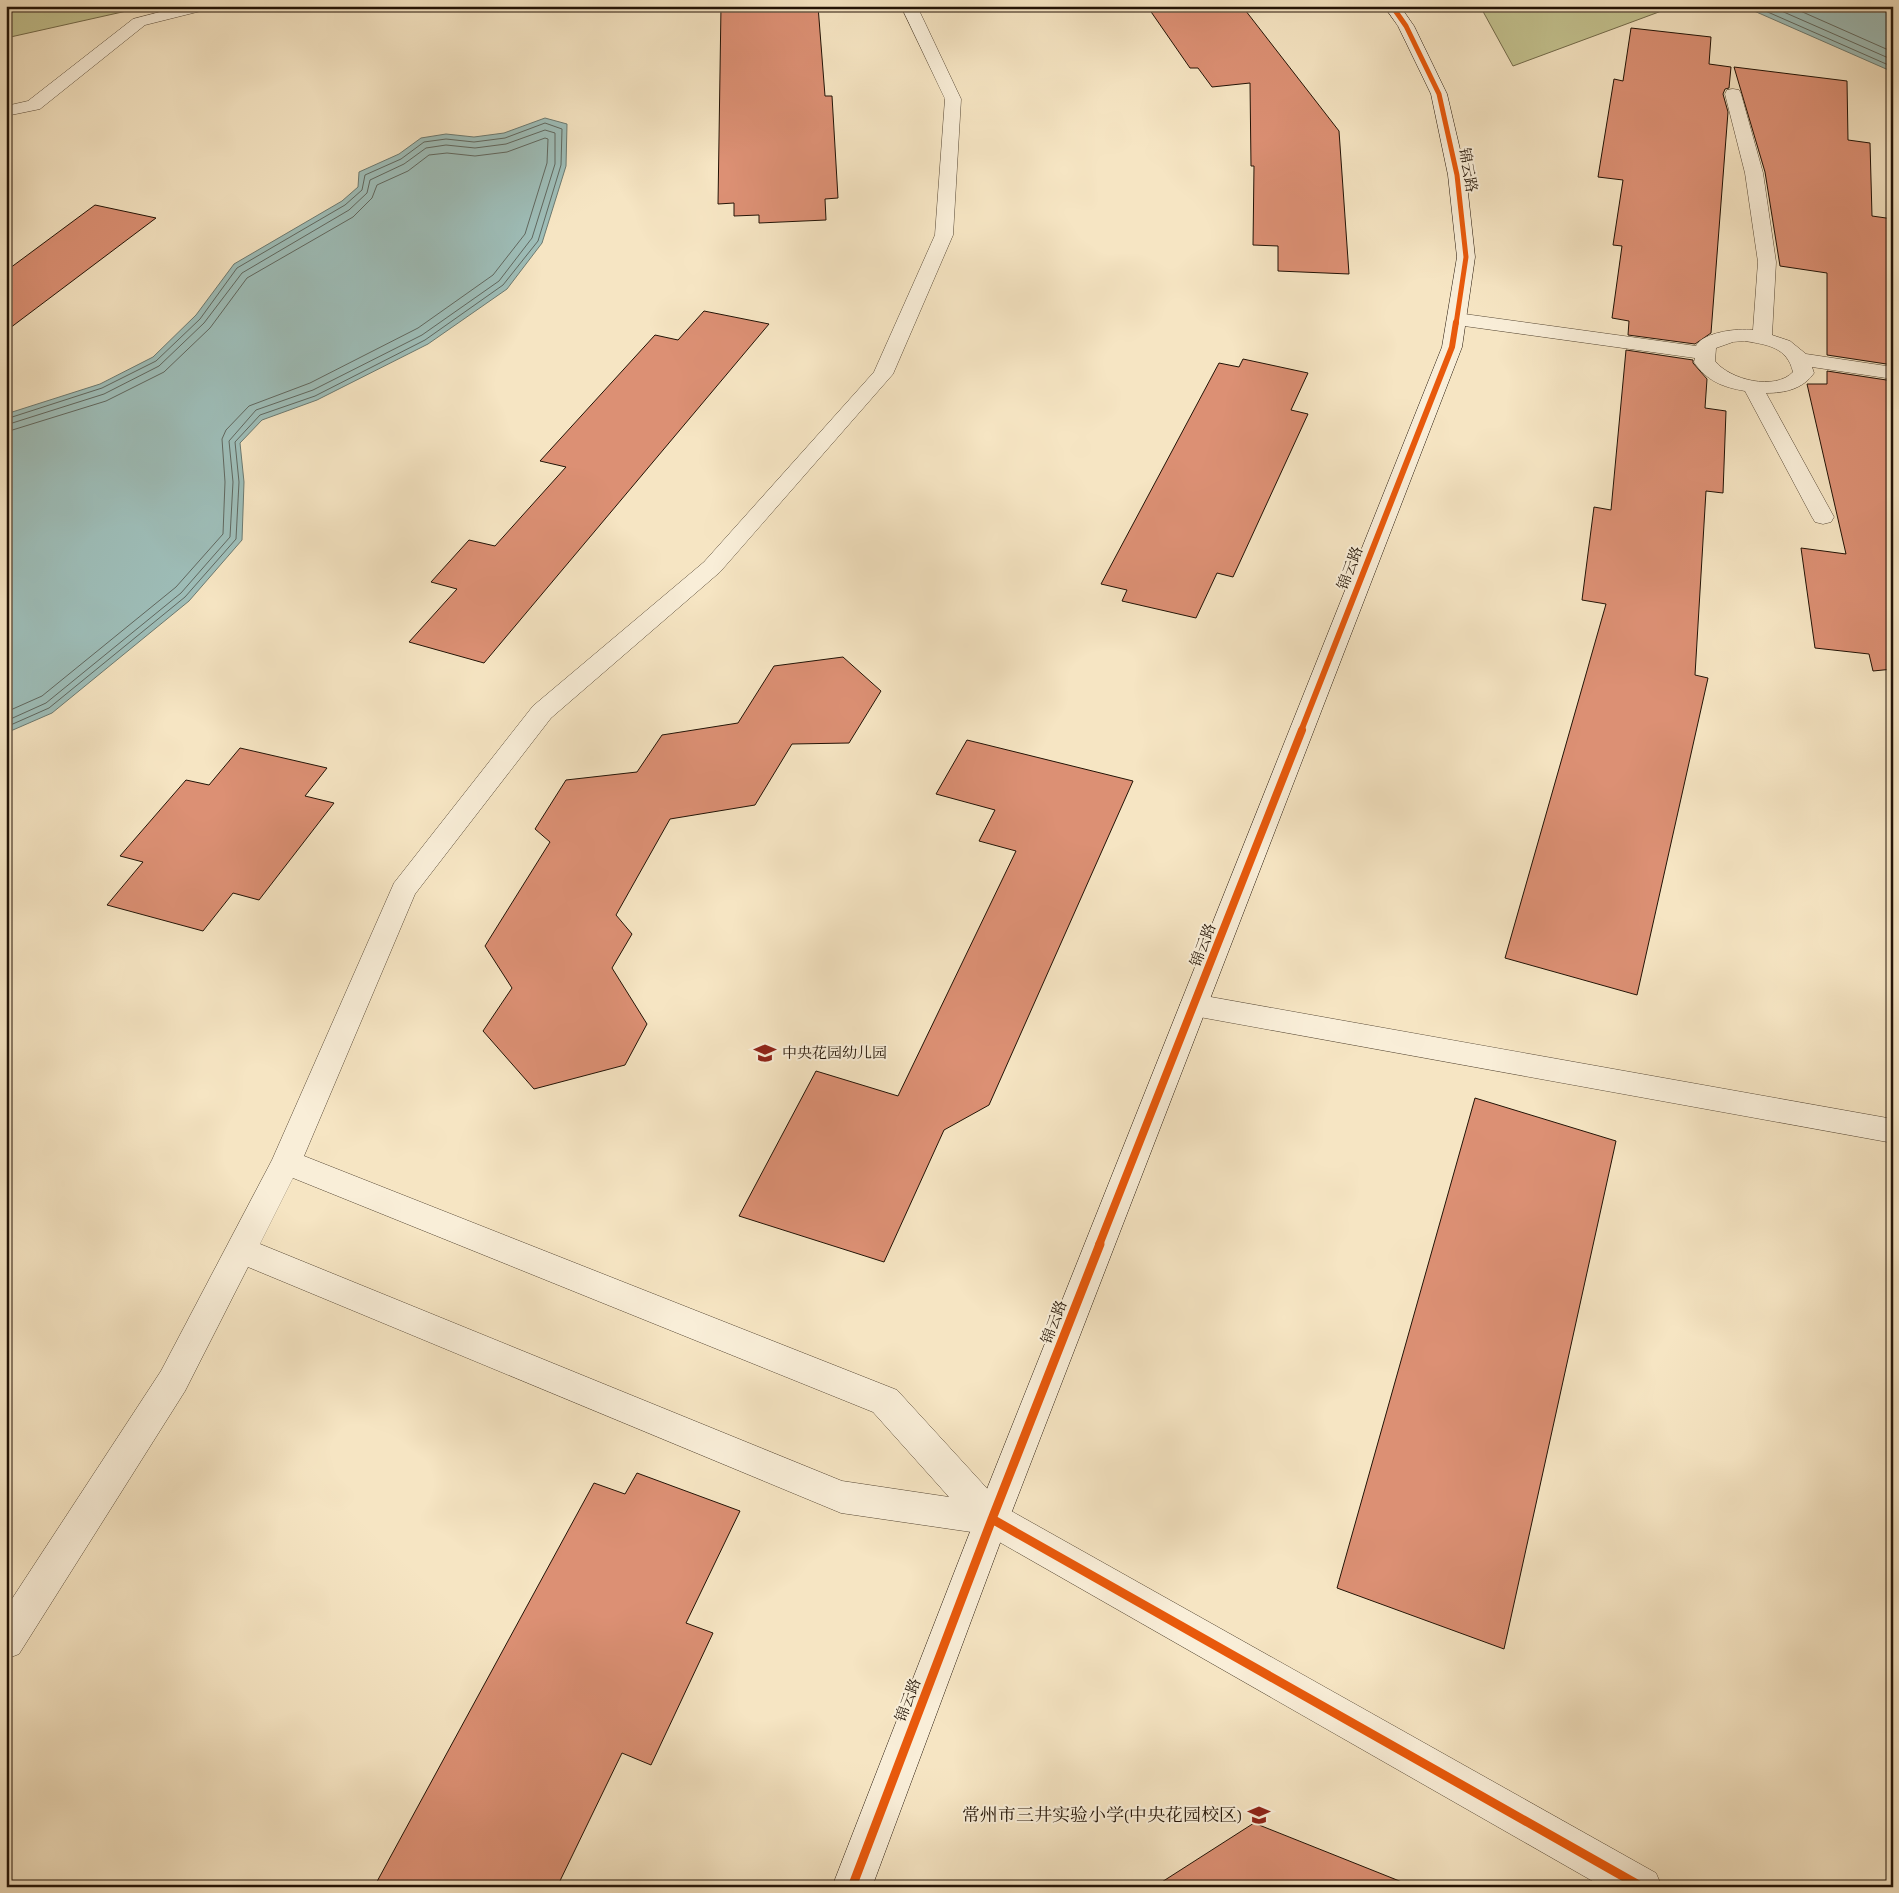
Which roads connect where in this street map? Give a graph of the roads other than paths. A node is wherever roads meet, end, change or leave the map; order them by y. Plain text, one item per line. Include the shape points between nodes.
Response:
1 (203, 6) edge
2 (909, 6) edge
3 (1392, 6) edge
4 (1733, 94) dead end
5 (6, 112) edge
6 (1456, 319) junction
7 (1762, 338) junction
8 (1703, 353) junction
9 (1801, 359) junction
10 (1893, 373) edge
11 (1753, 388) junction
12 (1823, 517) dead end
13 (1194, 1005) junction
14 (1893, 1131) edge
15 (286, 1162) junction
16 (241, 1250) junction
17 (992, 1519) junction
18 (6, 1642) edge
19 (852, 1887) edge
20 (1642, 1887) edge

1 - 5 street via 139,22 34,105
2 - 15 street via 953,99 944,236 883,374 712,567 542,712 402,890
3 - 6 street, 锦云路 via 1406,26 1439,94 1457,176 1466,257
4 - 7 street via 1754,173 1768,262
6 - 8 street
6 - 13 street, 锦云路 via 1452,347
7 - 8 street via 1730,336 1706,345
7 - 9 street via 1779,343
8 - 11 street via 1704,362 1710,370 1736,384
9 - 10 street
9 - 11 street via 1802,376 1795,382 1784,387
11 - 12 street
13 - 14 street
13 - 17 street, 锦云路
15 - 16 street
15 - 17 street via 885,1401
16 - 17 street via 841,1497
16 - 18 street via 173,1381
17 - 19 street, 锦云路
17 - 20 street

